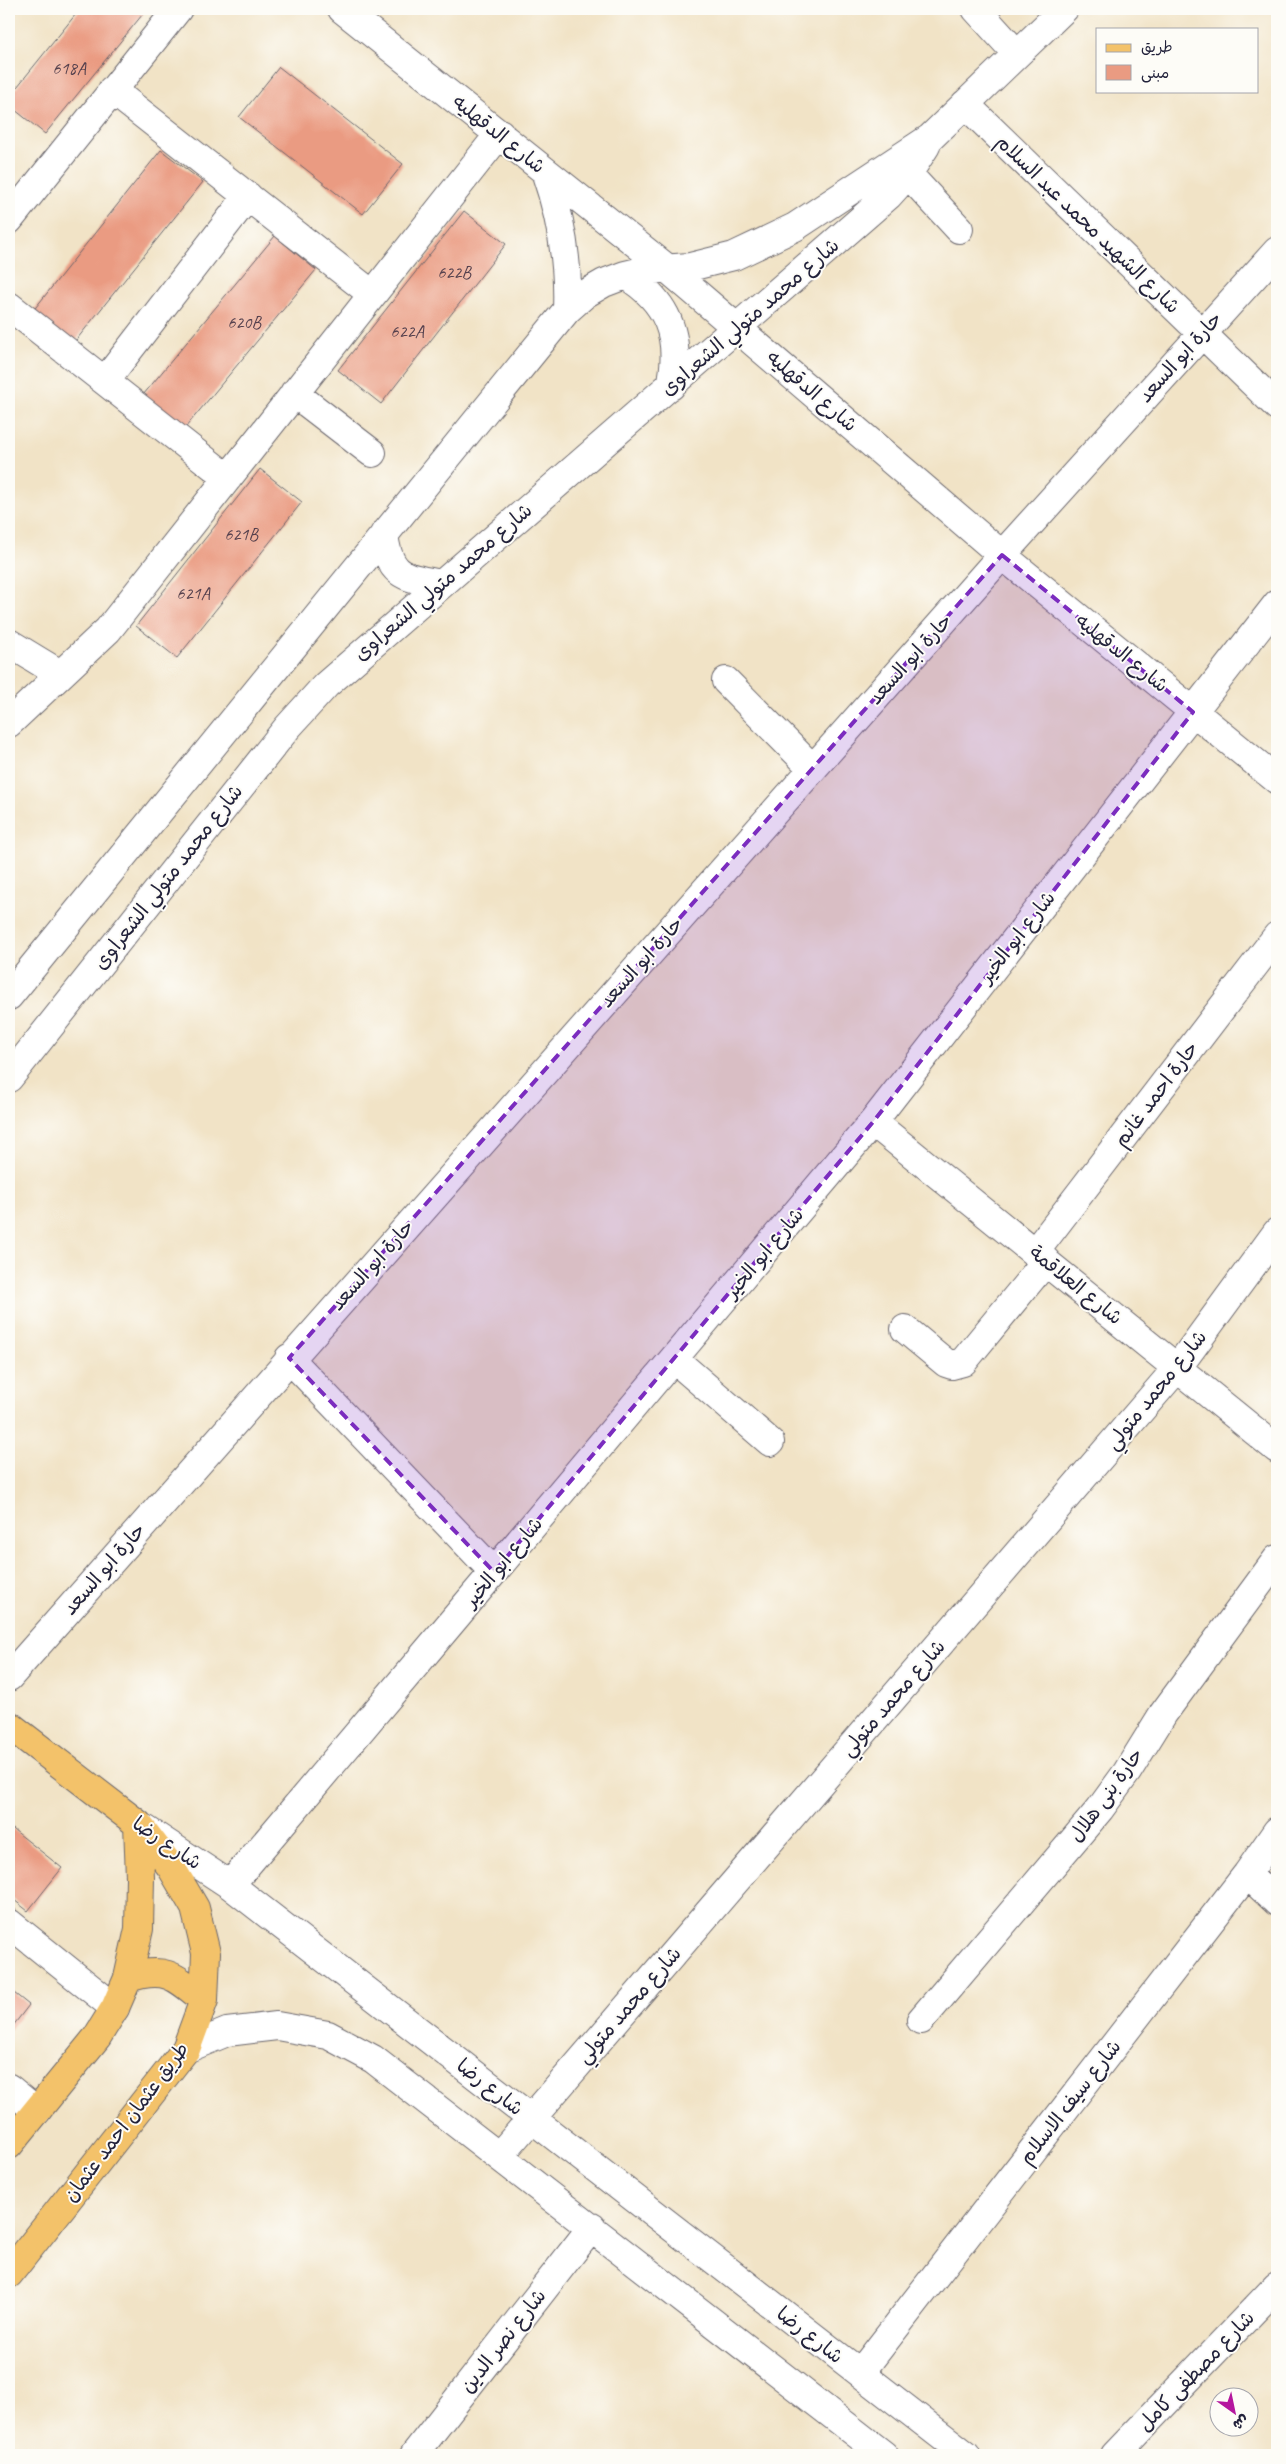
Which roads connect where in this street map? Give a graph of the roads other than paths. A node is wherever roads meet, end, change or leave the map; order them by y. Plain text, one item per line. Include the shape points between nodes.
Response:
1 (178, 9) edge
2 (342, 9) edge
3 (976, 9) edge
4 (1064, 9) edge
5 (1017, 54) junction
6 (112, 90) junction
7 (965, 104) junction
8 (500, 134) junction
9 (930, 138) junction
10 (545, 171) junction
11 (908, 174) junction
12 (248, 196) junction
13 (9, 220) edge
14 (958, 228) dead end
15 (1277, 251) edge
16 (668, 269) junction
17 (625, 274) junction
18 (372, 294) junction
19 (9, 306) edge
20 (567, 310) junction
21 (738, 327) junction
22 (1200, 334) junction
23 (105, 381) junction
24 (671, 386) junction
25 (294, 393) junction
26 (1277, 406) edge
27 (372, 453) dead end
28 (228, 478) junction
29 (384, 534) junction
30 (1002, 555) junction
31 (441, 584) junction
32 (1277, 604) edge
33 (9, 643) edge
34 (60, 674) junction
35 (726, 681) dead end
36 (1193, 712) junction
37 (9, 723) edge
38 (812, 768) junction
39 (1277, 780) edge
40 (1277, 936) edge
41 (9, 996) edge
42 (9, 1078) edge
43 (873, 1122) junction
44 (1277, 1232) edge
45 (1041, 1256) junction
46 (904, 1329) dead end
47 (290, 1358) junction
48 (674, 1359) junction
49 (1178, 1368) junction
50 (770, 1442) dead end
51 (1277, 1449) edge
52 (1277, 1559) edge
53 (494, 1572) junction
54 (9, 1677) edge
55 (9, 1725) edge
56 (138, 1824) junction
57 (1277, 1830) edge
58 (1246, 1874) junction
59 (230, 1885) junction
60 (1277, 1902) edge
61 (9, 1923) edge
62 (128, 1978) junction
63 (204, 2000) junction
64 (115, 2008) junction
65 (922, 2020) dead end
66 (186, 2049) junction
67 (9, 2088) edge
68 (37, 2111) junction
69 (531, 2119) junction
70 (9, 2145) edge
71 (499, 2156) junction
72 (592, 2227) junction
73 (9, 2274) edge
74 (1277, 2286) edge
75 (860, 2373) junction
76 (414, 2455) edge
77 (884, 2455) edge
78 (966, 2455) edge
79 (1115, 2455) edge

1 - 6 street
2 - 8 street, شارع الدقهليه
3 - 5 street
4 - 5 street, شارع محمد متولي الشعراوى
5 - 7 street, شارع محمد متولي الشعراوى
6 - 12 street
6 - 13 street
7 - 9 street, شارع محمد متولي الشعراوى
7 - 22 street, شارع الشهيد محمد عبد السلام
8 - 10 street, شارع الدقهليه
8 - 18 street
9 - 11 street, شارع محمد متولي الشعراوى
9 - 16 street, شارع محمد متولي الشعراوى via 795,227 762,245 712,262
10 - 16 street, شارع الدقهليه
10 - 20 street via 557,207 566,253
11 - 14 street
11 - 21 street, شارع محمد متولي الشعراوى via 888,196
12 - 18 street
12 - 23 street
15 - 22 street, حارة ابو السعد
16 - 17 street, شارع محمد متولي الشعراوى
16 - 21 street, شارع الدقهليه
17 - 20 street, شارع محمد متولي الشعراوى via 585,294
17 - 24 street via 641,284 665,313 676,350
18 - 25 street
19 - 23 street
20 - 29 street, شارع محمد متولي الشعراوى
21 - 24 street, شارع محمد متولي الشعراوى
21 - 30 street, شارع الدقهليه
22 - 26 street, شارع الشهيد محمد عبد السلام
22 - 30 street, حارة ابو السعد
23 - 28 street
24 - 31 street, شارع محمد متولي الشعراوى
25 - 27 street
25 - 28 street
28 - 34 street via 108,630
29 - 31 street via 386,555 398,572
29 - 41 street, شارع محمد متولي الشعراوى
30 - 36 street, شارع الدقهليه
30 - 38 street, حارة ابو السعد
31 - 42 street, شارع محمد متولي الشعراوى via 348,664 287,728
32 - 36 street, شارع ابو الخير
33 - 34 street
34 - 37 street
35 - 38 street
36 - 39 street, شارع الدقهليه
36 - 43 street, شارع ابو الخير
38 - 47 street, حارة ابو السعد
40 - 45 street, حارة احمد غانم
43 - 45 street, شارع العلاقمة
43 - 48 street, شارع ابو الخير
44 - 49 street, شارع محمد متولي
45 - 46 street, حارة احمد غانم via 963,1362 946,1363
45 - 49 street, شارع العلاقمة
47 - 53 street
47 - 54 street, حارة ابو السعد
48 - 50 street
48 - 53 street, شارع ابو الخير
49 - 51 street, شارع العلاقمة
49 - 69 street, شارع محمد متولي
52 - 65 street, حارة بنى هلال via 1163,1714 1100,1809
53 - 59 street, شارع ابو الخير
55 - 56 main road, شارع رضا
56 - 59 street, شارع رضا
56 - 62 main road via 140,1929
56 - 63 main road, طريق عثمان احمد عثمان via 171,1867 194,1908 206,1953
57 - 58 street, شارع سيف الاسلام
58 - 60 street
58 - 75 street, شارع سيف الاسلام
59 - 69 street, شارع رضا
61 - 64 street
62 - 63 main road via 149,1972 170,1975
62 - 64 main road
63 - 66 main road, طريق عثمان احمد عثمان
64 - 68 main road via 97,2037
66 - 71 street via 227,2032 278,2026 328,2035 373,2059
66 - 73 main road, طريق عثمان احمد عثمان
67 - 68 street
68 - 70 main road
69 - 71 street, شارع محمد متولي
69 - 75 street, شارع رضا
71 - 72 street
72 - 76 street, شارع نصر الدين
72 - 77 street
74 - 79 street, شارع مصطفى كامل
75 - 78 street, شارع رضا

